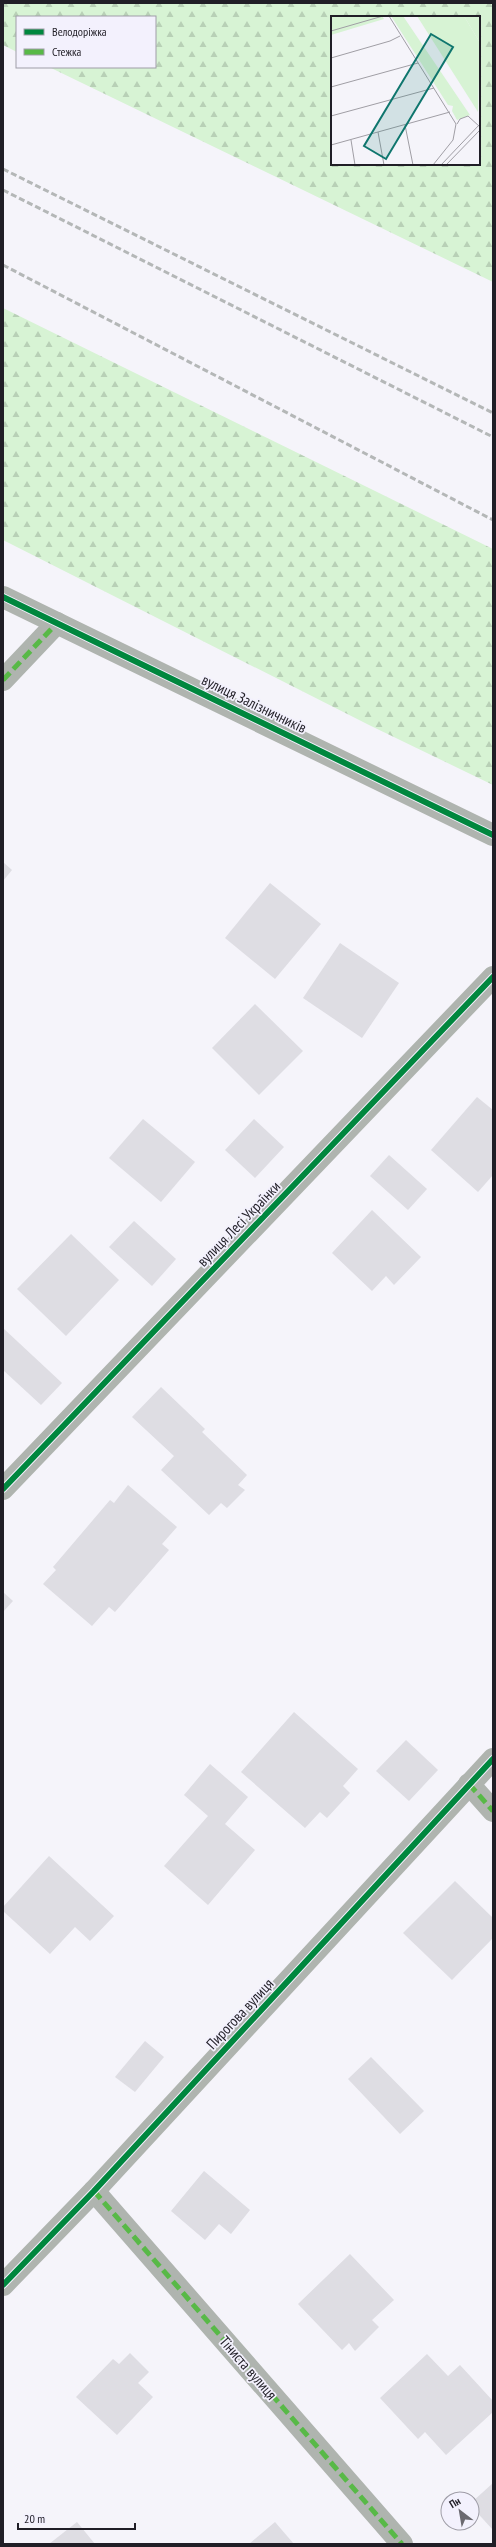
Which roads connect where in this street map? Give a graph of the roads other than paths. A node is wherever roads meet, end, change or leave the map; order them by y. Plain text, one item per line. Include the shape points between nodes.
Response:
1 (3, 597) edge
2 (57, 623) junction
3 (3, 680) edge
4 (493, 835) edge
5 (493, 976) edge
6 (3, 1488) edge
7 (493, 1759) edge
8 (469, 1784) junction
9 (493, 1811) edge
10 (94, 2192) junction
11 (3, 2285) edge
12 (402, 2544) edge

1 - 2 street, вулиця Залізничників
2 - 3 street
2 - 4 street, вулиця Залізничників
5 - 6 street, вулиця Лесі Українки
7 - 8 street, Пирогова вулиця
8 - 9 street
8 - 10 street, Пирогова вулиця
10 - 11 street, Пирогова вулиця
10 - 12 street, Тіниста вулиця

